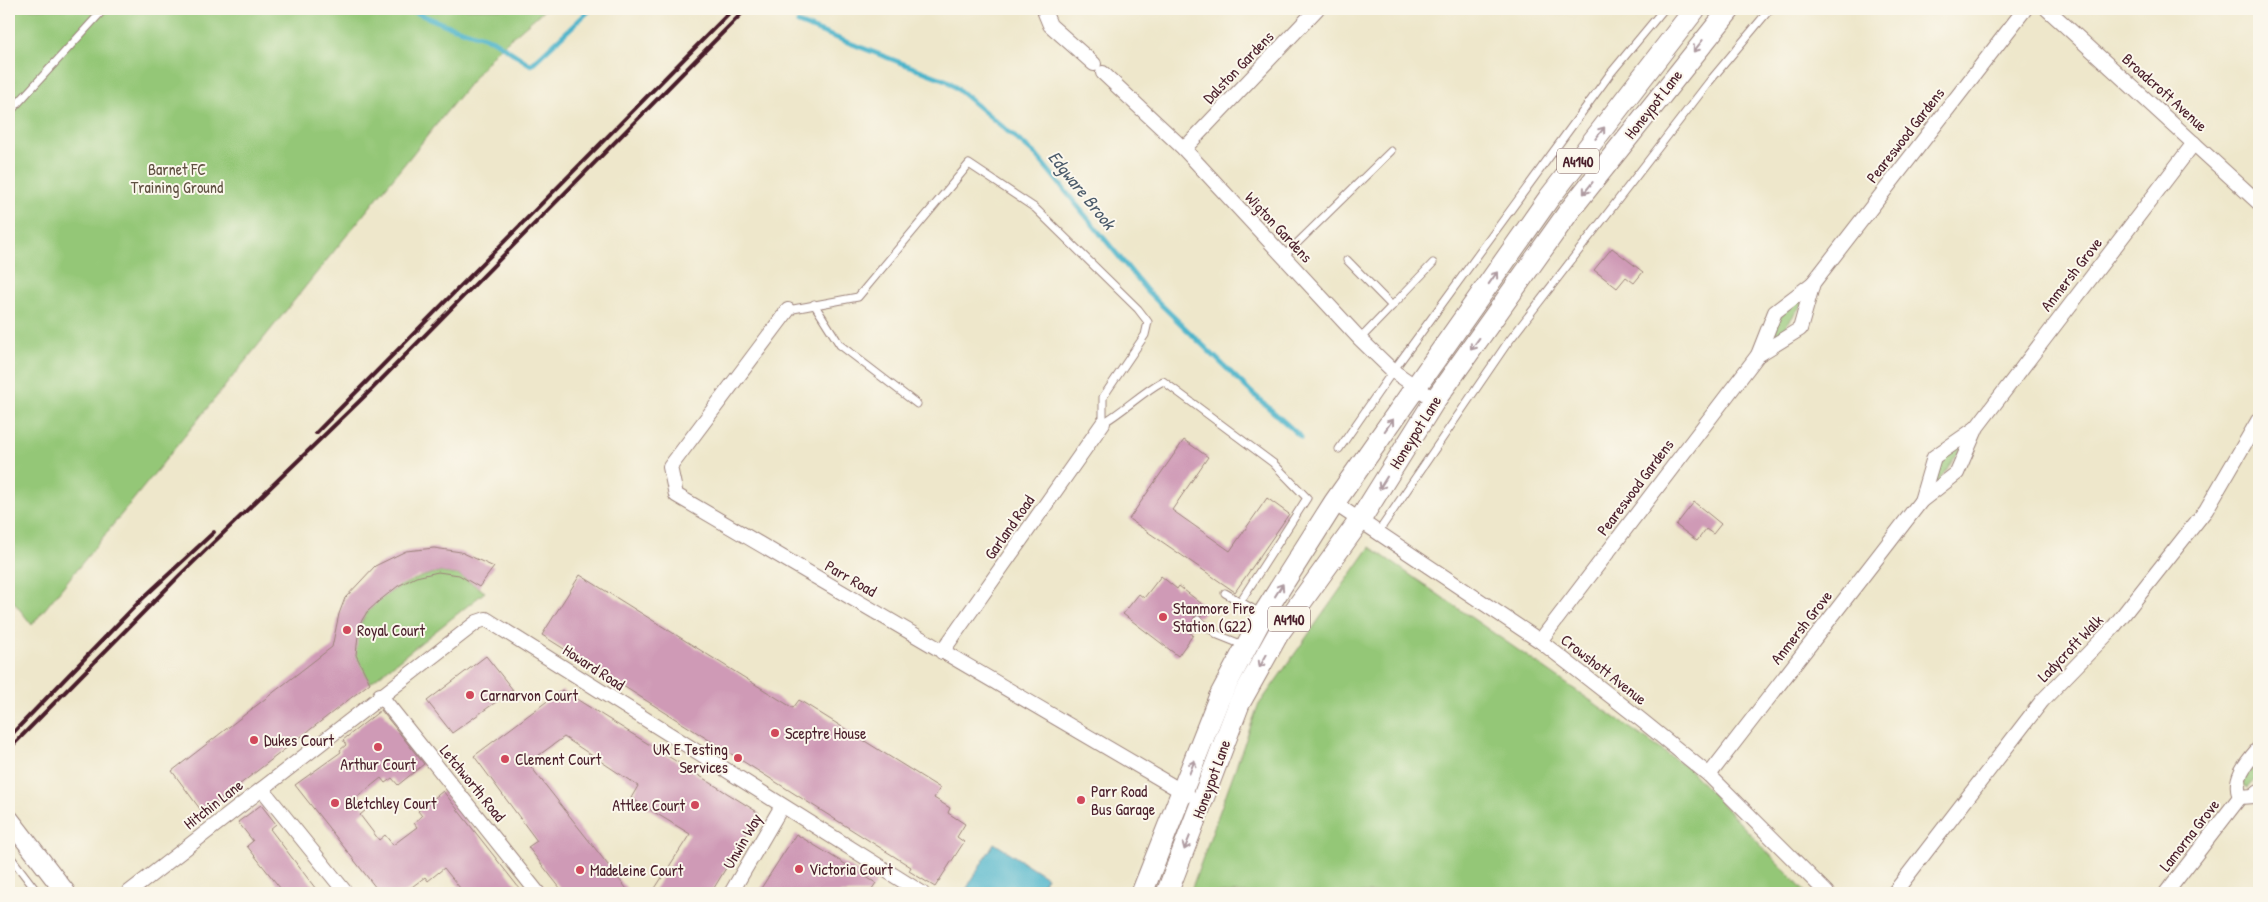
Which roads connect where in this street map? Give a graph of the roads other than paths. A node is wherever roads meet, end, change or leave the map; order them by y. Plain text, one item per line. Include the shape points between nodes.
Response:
1 (104, 9) edge
2 (1317, 9) edge
3 (1664, 9) edge
4 (1695, 9) edge
5 (1730, 9) edge
6 (1770, 9) edge
7 (2025, 9) edge
8 (2046, 9) edge
9 (1046, 11) edge
10 (9, 112) edge
11 (2194, 143) junction
12 (1184, 149) junction
13 (1391, 151) dead end
14 (2259, 202) edge
15 (1282, 257) junction
16 (1347, 260) dead end
17 (1433, 263) dead end
18 (1813, 283) junction
19 (814, 304) junction
20 (1392, 306) junction
21 (788, 310) joint
22 (1360, 339) junction
23 (1758, 355) junction
24 (1393, 370) junction
25 (1416, 387) junction
26 (1435, 400) junction
27 (918, 404) dead end
28 (2259, 418) edge
29 (1104, 423) junction
30 (1977, 427) junction
31 (1339, 449) dead end
32 (1921, 501) junction
33 (1334, 503) junction
34 (1360, 520) junction
35 (1379, 531) junction
36 (1225, 593) dead end
37 (1240, 602) junction
38 (1263, 615) junction
39 (1198, 620) dead end
40 (1283, 627) junction
41 (1540, 641) junction
42 (1245, 646) junction
43 (942, 652) junction
44 (380, 695) junction
45 (2259, 748) edge
46 (1709, 775) junction
47 (262, 788) junction
48 (2259, 792) edge
49 (1182, 793) junction
50 (2240, 797) junction
51 (1204, 801) junction
52 (782, 806) junction
53 (12, 831) edge
54 (9, 855) edge
55 (38, 893) edge
56 (66, 893) edge
57 (128, 893) edge
58 (346, 893) edge
59 (538, 893) edge
60 (731, 893) edge
61 (922, 893) edge
62 (1142, 893) edge
63 (1167, 893) edge
64 (1827, 893) edge
65 (1894, 893) edge
66 (2166, 893) edge

1 - 10 lane
2 - 12 street, Dalston Gardens
3 - 24 lane via 1610,74
25 -> 4 main road, Honeypot Lane / A4140 via 1549,198
5 -> 26 main road, Honeypot Lane / A4140 via 1570,210
6 - 35 lane via 1709,82 1506,345
7 - 18 street, Peareswood Gardens
8 - 11 street, Broadcroft Avenue
9 - 12 street, Wigton Gardens via 1050,25
11 - 14 street, Broadcroft Avenue
11 - 30 street, Anmersh Grove
12 - 15 street, Wigton Gardens
13 - 15 lane
15 - 22 street, Wigton Gardens
16 - 20 lane
17 - 20 lane
18 - 23 street, Peareswood Gardens via 1776,312
18 - 23 street, Peareswood Gardens via 1800,329
19 - 21 lane
19 - 27 lane via 840,345
19 - 29 lane via 858,298 969,164 1035,208 1148,322 1145,335 1103,396
20 - 22 lane
21 - 43 street, Parr Road via 670,467 676,495
22 - 24 street, Wigton Gardens
23 - 41 street, Peareswood Gardens
24 - 25 street, Wigton Gardens
24 - 31 lane
25 - 26 street, Wigton Gardens
33 -> 25 main road, Honeypot Lane / A4140
26 -> 34 main road, Honeypot Lane / A4140
28 - 65 street, Ladycroft Walk via 2206,510 2112,629 2042,701
29 - 37 lane via 1163,381 1273,463 1307,498
29 - 43 street, Garland Road
30 - 32 street, Anmersh Grove via 1957,473
30 - 32 street, Anmersh Grove via 1934,457
32 - 46 street, Anmersh Grove
33 - 34 street, Crowshott Avenue
38 -> 33 main road, Honeypot Lane / A4140
34 - 35 street, Crowshott Avenue
34 - 40 main road, Honeypot Lane / A4140
35 - 41 street, Crowshott Avenue
36 - 37 lane
37 - 38 lane
38 - 40 lane
38 - 42 main road, Honeypot Lane / A4140
39 - 42 lane via 1218,636
40 -> 51 main road, Honeypot Lane / A4140 via 1239,704
41 - 46 street, Crowshott Avenue
49 -> 42 main road, Honeypot Lane / A4140 via 1219,698
43 - 49 street, Parr Road
44 - 47 street, Howard Road
44 - 52 street, Howard Road via 477,622 486,619
44 - 59 street, Letchworth Road
45 - 50 street, Lamorna Grove via 2238,777
46 - 64 street, Crowshott Avenue
47 - 57 street, Hitchin Lane
47 - 58 street, Hitchin Lane
48 - 50 street, Lamorna Grove
49 - 51 street, Parr Road
49 - 62 main road, Honeypot Lane / A4140
50 - 66 street, Lamorna Grove
51 -> 63 main road, Honeypot Lane / A4140
52 - 60 street, Unwin Way
52 - 61 street, Howard Road
53 - 56 main road
54 - 55 lane

